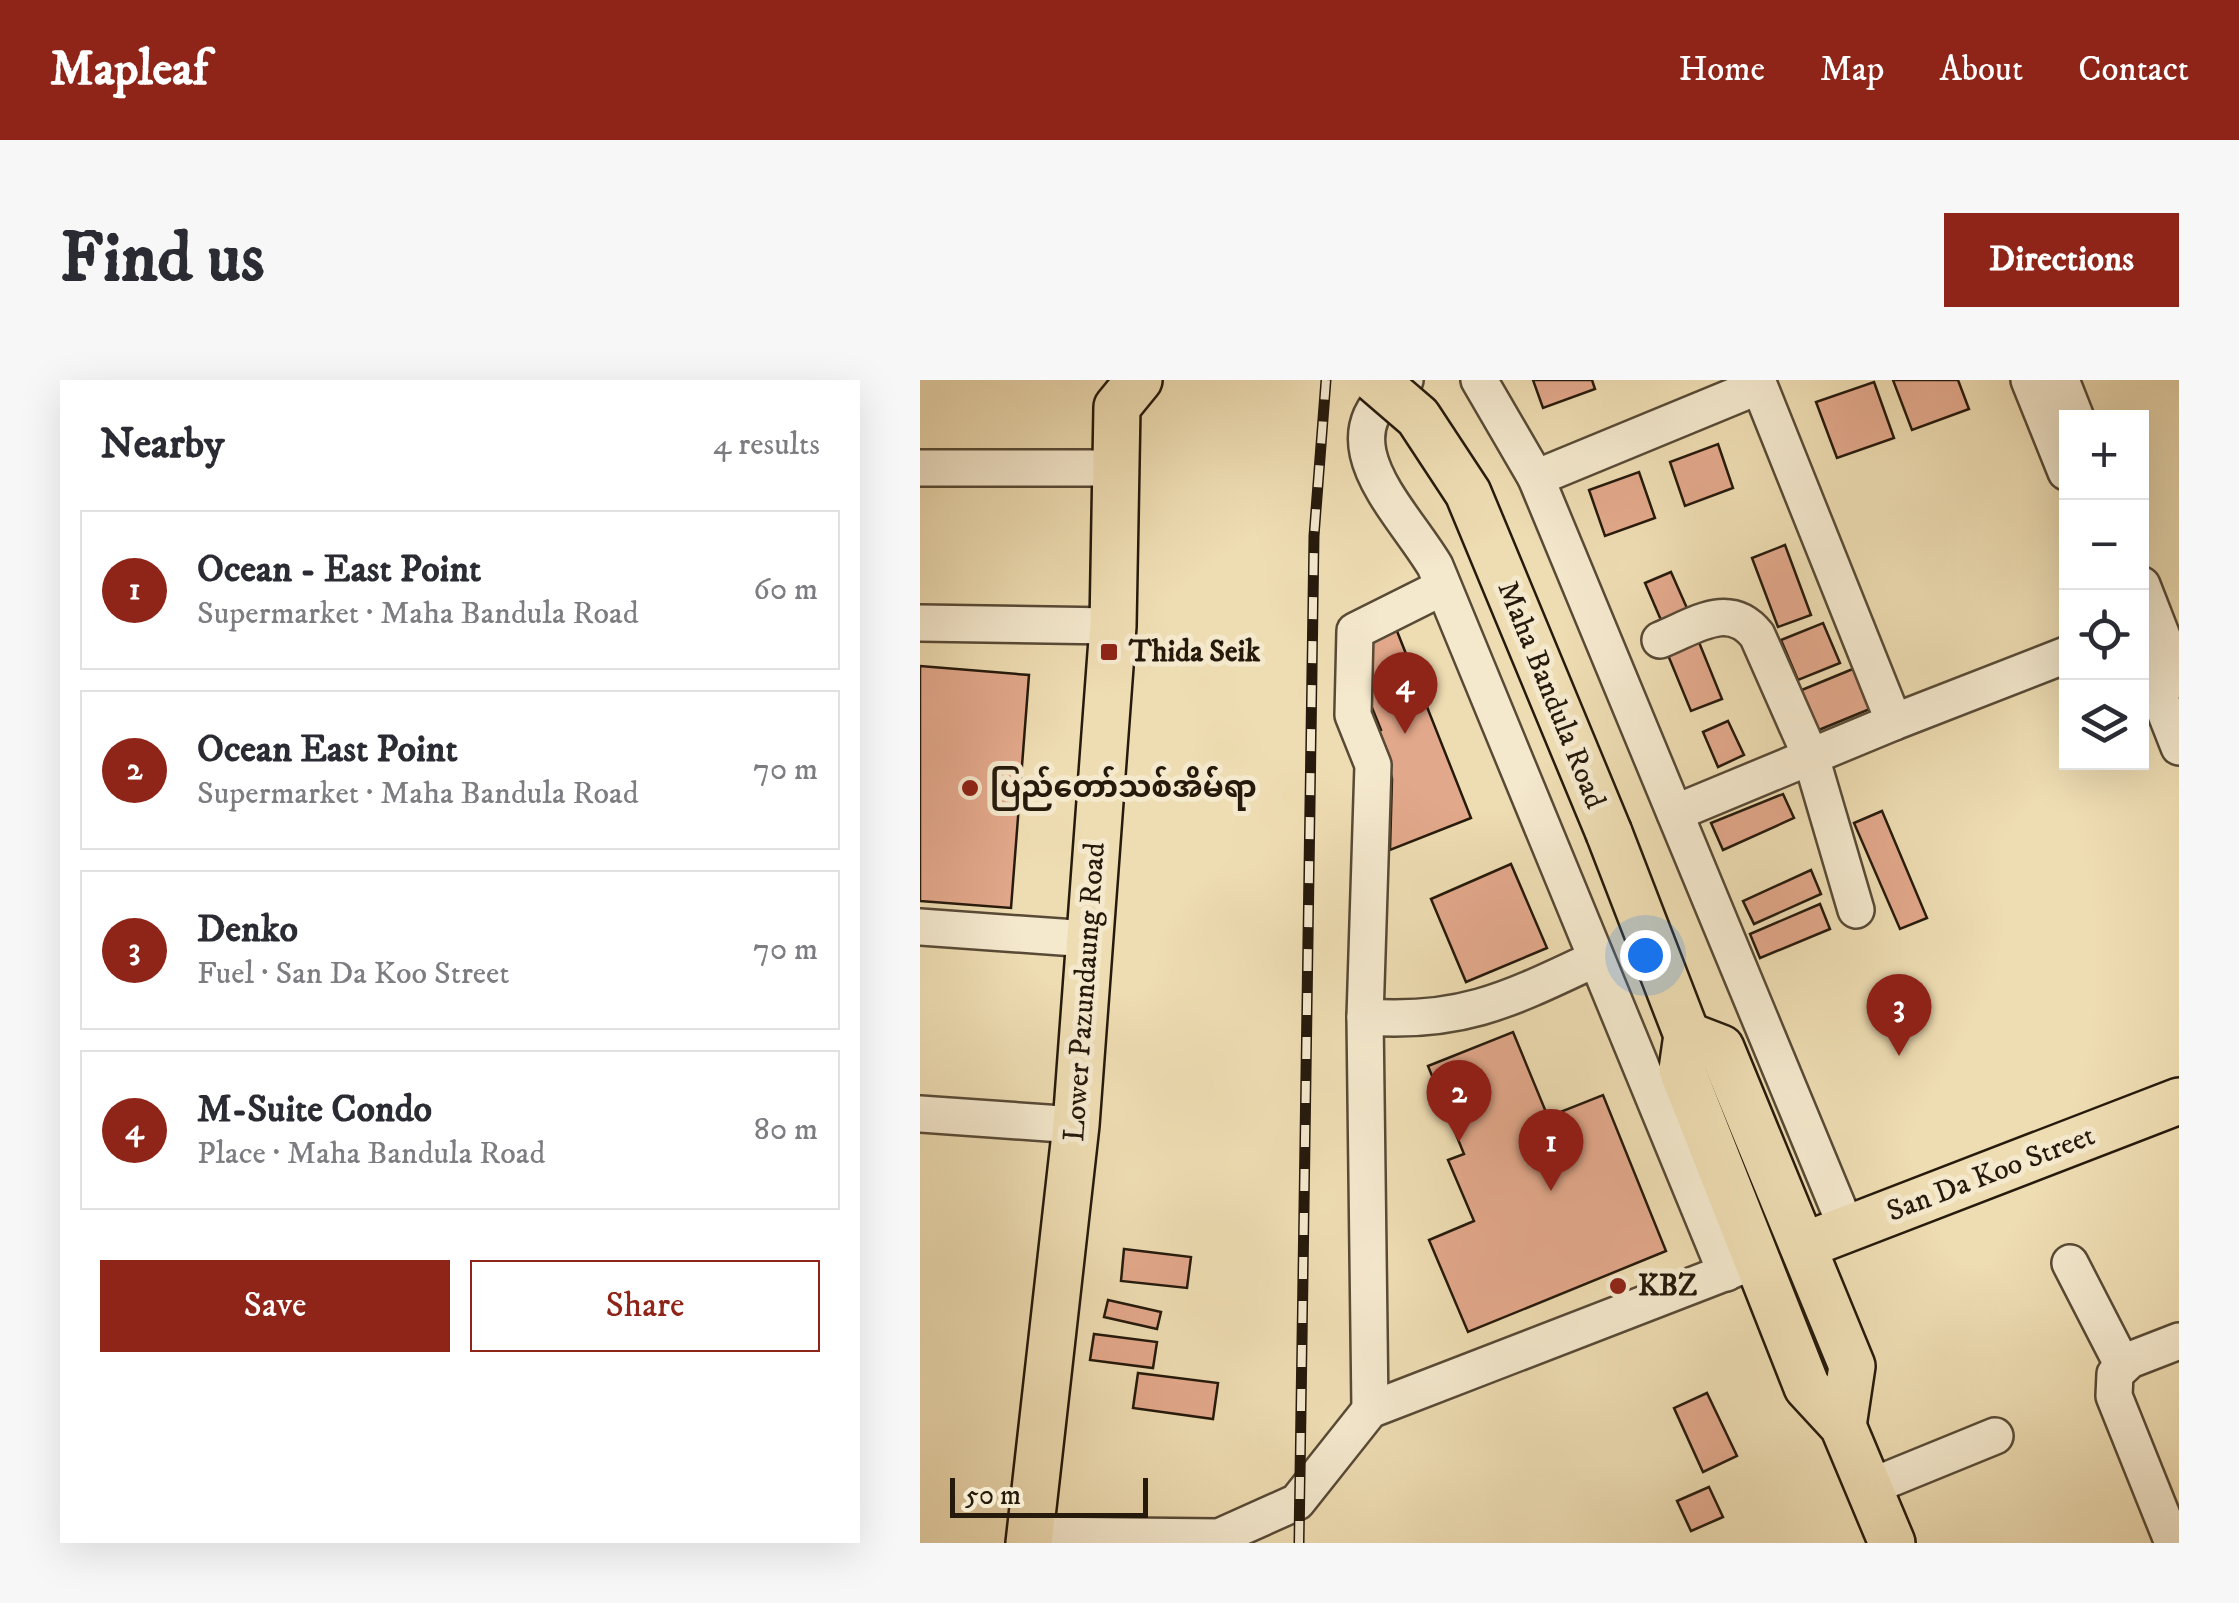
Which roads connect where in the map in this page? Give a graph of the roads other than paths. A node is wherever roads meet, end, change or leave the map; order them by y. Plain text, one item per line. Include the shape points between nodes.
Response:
1 (1375, 380) edge
2 (1405, 380) edge
3 (2030, 380) edge
4 (2061, 380) edge
5 (1479, 383) edge
6 (1758, 383) edge
7 (1124, 389) edge
8 (1720, 390) edge
9 (2063, 410) edge
10 (2059, 421) edge
11 (920, 468) edge
12 (1114, 468) junction
13 (1536, 478) junction
14 (1443, 587) junction
15 (920, 623) edge
16 (2149, 624) edge
17 (1113, 626) junction
18 (1660, 640) dead end
19 (2059, 658) edge
20 (2149, 671) edge
21 (2179, 680) edge
22 (1894, 722) junction
23 (2179, 747) edge
24 (1811, 757) junction
25 (1676, 813) junction
26 (1856, 910) dead end
27 (920, 927) edge
28 (1090, 939) junction
29 (1595, 959) junction
30 (1365, 1016) junction
31 (1687, 1035) junction
32 (2179, 1101) edge
33 (920, 1114) edge
34 (1076, 1125) junction
35 (1847, 1230) junction
36 (1803, 1246) junction
37 (2070, 1263) dead end
38 (1741, 1266) junction
39 (2179, 1341) edge
40 (2123, 1366) junction
41 (1370, 1410) junction
42 (1844, 1426) junction
43 (1995, 1436) dead end
44 (1870, 1487) junction
45 (1030, 1539) edge
46 (1220, 1540) edge
47 (1892, 1543) edge
48 (2174, 1543) edge

1 - 31 main road, Maha Bandula Road, bridge via 1418,417 1468,494
2 - 14 street via 1374,407 1364,439 1373,478 1408,522
3 - 10 street
4 - 9 street
5 - 13 street
6 - 8 street
6 - 22 street
7 - 12 main road, Lower Pazundaung Road
8 - 13 street
11 - 12 street
12 - 17 main road, Lower Pazundaung Road
13 - 25 street
14 - 29 street
14 - 30 street via 1355,631 1353,715 1373,765
15 - 17 street
16 - 21 street
17 - 28 main road, Lower Pazundaung Road
18 - 24 street via 1726,614 1744,619 1757,634
19 - 22 street
20 - 23 street
22 - 24 street
24 - 25 street
24 - 26 street
25 - 35 street
27 - 28 street
28 - 34 main road, Lower Pazundaung Road
29 - 30 street via 1473,1012 1408,1020
29 - 38 street
30 - 41 street
31 - 36 main road via 1721,1048
31 - 38 main road, Maha Bandula Road via 1682,1070
32 - 35 main road, San Da Koo Street
33 - 34 street
34 - 45 main road, Lower Pazundaung Road
35 - 36 main road, San Da Koo Street
36 - 42 main road via 1852,1366
37 - 40 street
38 - 41 street
38 - 42 main road, Maha Bandula Road via 1808,1387
39 - 40 street
40 - 48 street via 2115,1374 2114,1396
41 - 46 street via 1297,1502
42 - 44 main road, Maha Bandula Road
43 - 44 street
44 - 47 main road, Maha Bandula Road
45 - 46 street

